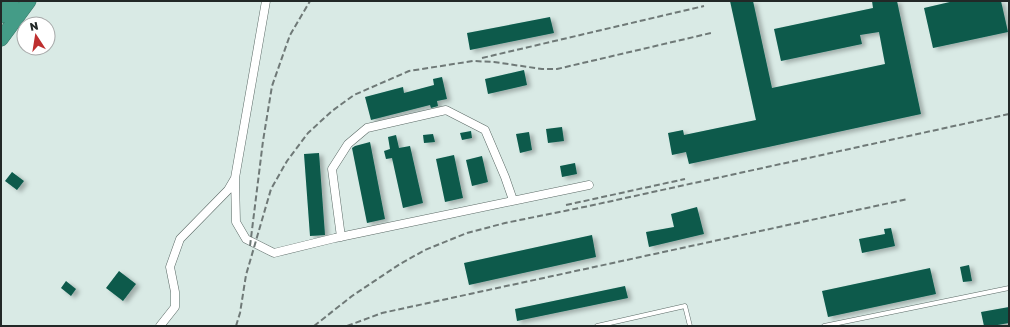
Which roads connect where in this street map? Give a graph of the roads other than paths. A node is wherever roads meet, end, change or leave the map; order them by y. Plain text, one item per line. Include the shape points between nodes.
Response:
1 (12, 1) edge
2 (29, 1) edge
3 (266, 1) edge
4 (1, 16) edge
5 (1, 39) edge
6 (235, 178) junction
7 (589, 185) dead end
8 (513, 200) junction
9 (341, 236) junction
10 (1009, 288) edge
11 (160, 326) edge
12 (597, 326) edge
13 (690, 326) edge
14 (824, 326) edge

1 - 4 highway
2 - 5 highway
3 - 6 street
6 - 9 street via 236,222 246,239 274,253
6 - 11 street via 228,190 180,238 170,267 175,307
7 - 8 street
8 - 9 street
8 - 9 street via 506,177 485,130 446,110 367,128 348,144 332,169
10 - 14 lane
12 - 13 lane via 685,306

